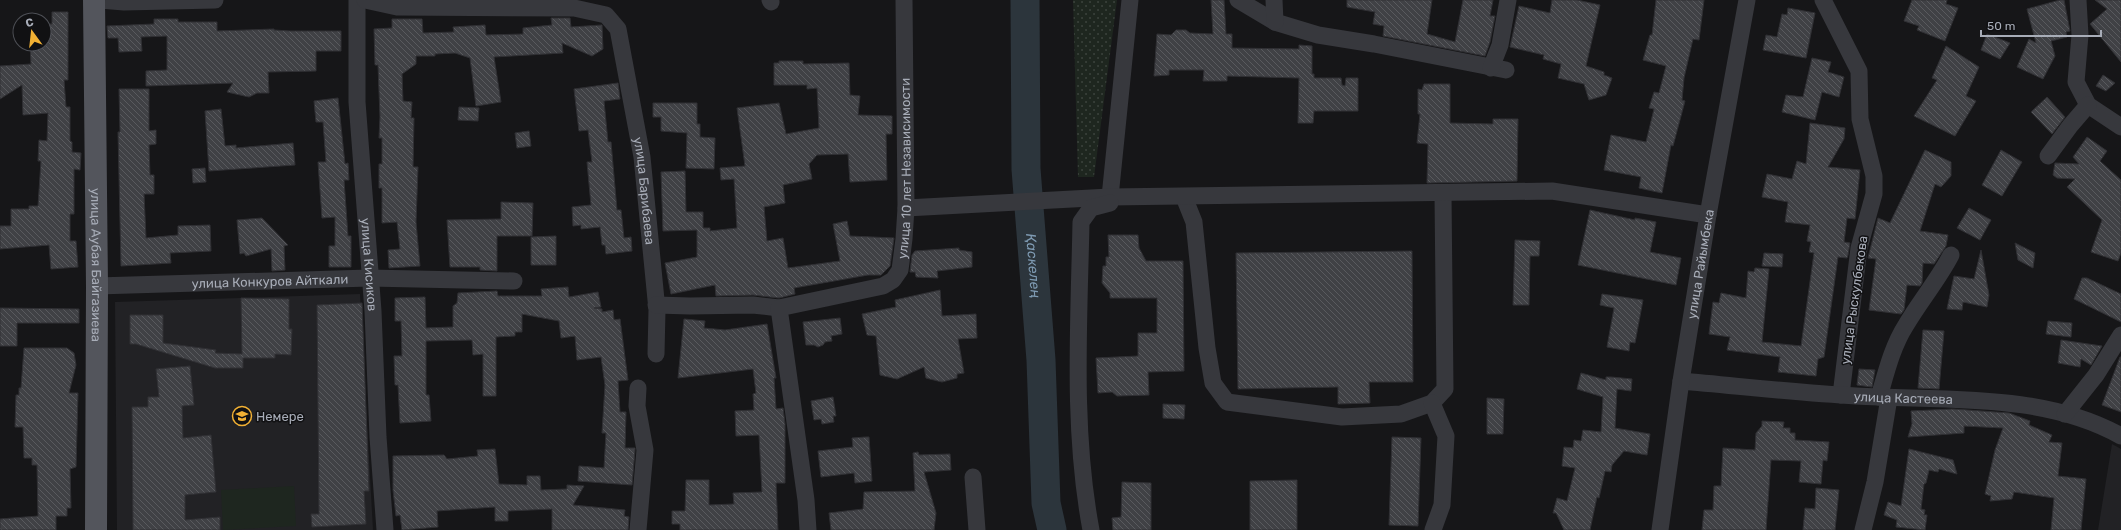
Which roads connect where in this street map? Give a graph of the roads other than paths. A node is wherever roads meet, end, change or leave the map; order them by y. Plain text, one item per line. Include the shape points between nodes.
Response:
1 (94, 0) edge
2 (100, 0) edge
3 (215, 0) edge
4 (357, 0) edge
5 (365, 0) edge
6 (904, 0) edge
7 (1130, 0) edge
8 (1238, 0) edge
9 (1274, 0) edge
10 (1508, 0) edge
11 (1747, 0) edge
12 (1823, 0) edge
13 (2078, 0) edge
14 (1275, 22) junction
15 (2088, 105) junction
16 (2121, 127) edge
17 (2048, 156) dead end
18 (1443, 194) junction
19 (1184, 197) junction
20 (1117, 198) junction
21 (906, 208) junction
22 (1708, 214) junction
23 (1951, 255) dead end
24 (369, 278) junction
25 (514, 281) dead end
26 (97, 286) junction
27 (656, 305) junction
28 (779, 308) junction
29 (2121, 335) edge
30 (656, 354) dead end
31 (1681, 381) junction
32 (638, 388) dead end
33 (1841, 395) junction
34 (1884, 398) junction
35 (1432, 403) junction
36 (2065, 414) junction
37 (2121, 436) edge
38 (973, 477) dead end
39 (96, 530) edge
40 (385, 530) edge
41 (638, 530) edge
42 (808, 530) edge
43 (977, 530) edge
44 (1091, 530) edge
45 (1433, 530) edge
46 (1660, 530) edge
47 (1863, 530) edge

1 - 26 main road, улица Аубая Байгазиева
2 - 3 street
4 - 24 street, улица Кисиков via 357,102
5 - 27 street, улица Барибаева via 397,7 574,8 606,15 618,29 642,157
6 - 21 street, улица 10 лет Независимости
7 - 20 street
8 - 14 street
9 - 14 street
10 - 14 street via 1498,69 1318,35
11 - 22 street, улица Райымбека
12 - 33 street, улица Рыскулбекова via 1859,71 1860,119 1874,176 1874,194 1859,248
13 - 15 street via 2080,35 2076,82
15 - 16 street
15 - 17 street
18 - 19 street
18 - 22 street via 1552,191
18 - 35 street via 1445,389
19 - 20 street
19 - 35 street via 1194,222 1213,383 1227,402 1342,417 1401,414
20 - 21 street
20 - 44 street via 1091,208 1081,222 1078,406 1084,493
21 - 28 street, улица 10 лет Независимости via 900,270 893,280 883,286
22 - 31 street, улица Райымбека
23 - 34 street via 1905,326 1894,349
24 - 25 street, улица Конкуров Айткали
24 - 26 street, улица Конкуров Айткали
24 - 40 street, улица Кисиков
26 - 39 main road, улица Аубая Байгазиева
27 - 28 street, улица 10 лет Независимости via 753,305
27 - 30 street, улица Барибаева
28 - 42 street
29 - 36 street via 2096,375
31 - 33 street, улица Кастеева
31 - 46 street, улица Райымбека
32 - 41 street via 637,406 645,450
33 - 34 street, улица Кастеева
34 - 36 street, улица Кастеева via 1996,402
34 - 47 street via 1875,482
35 - 45 street via 1446,436 1442,505
36 - 37 street, улица Кастеева
38 - 43 street

